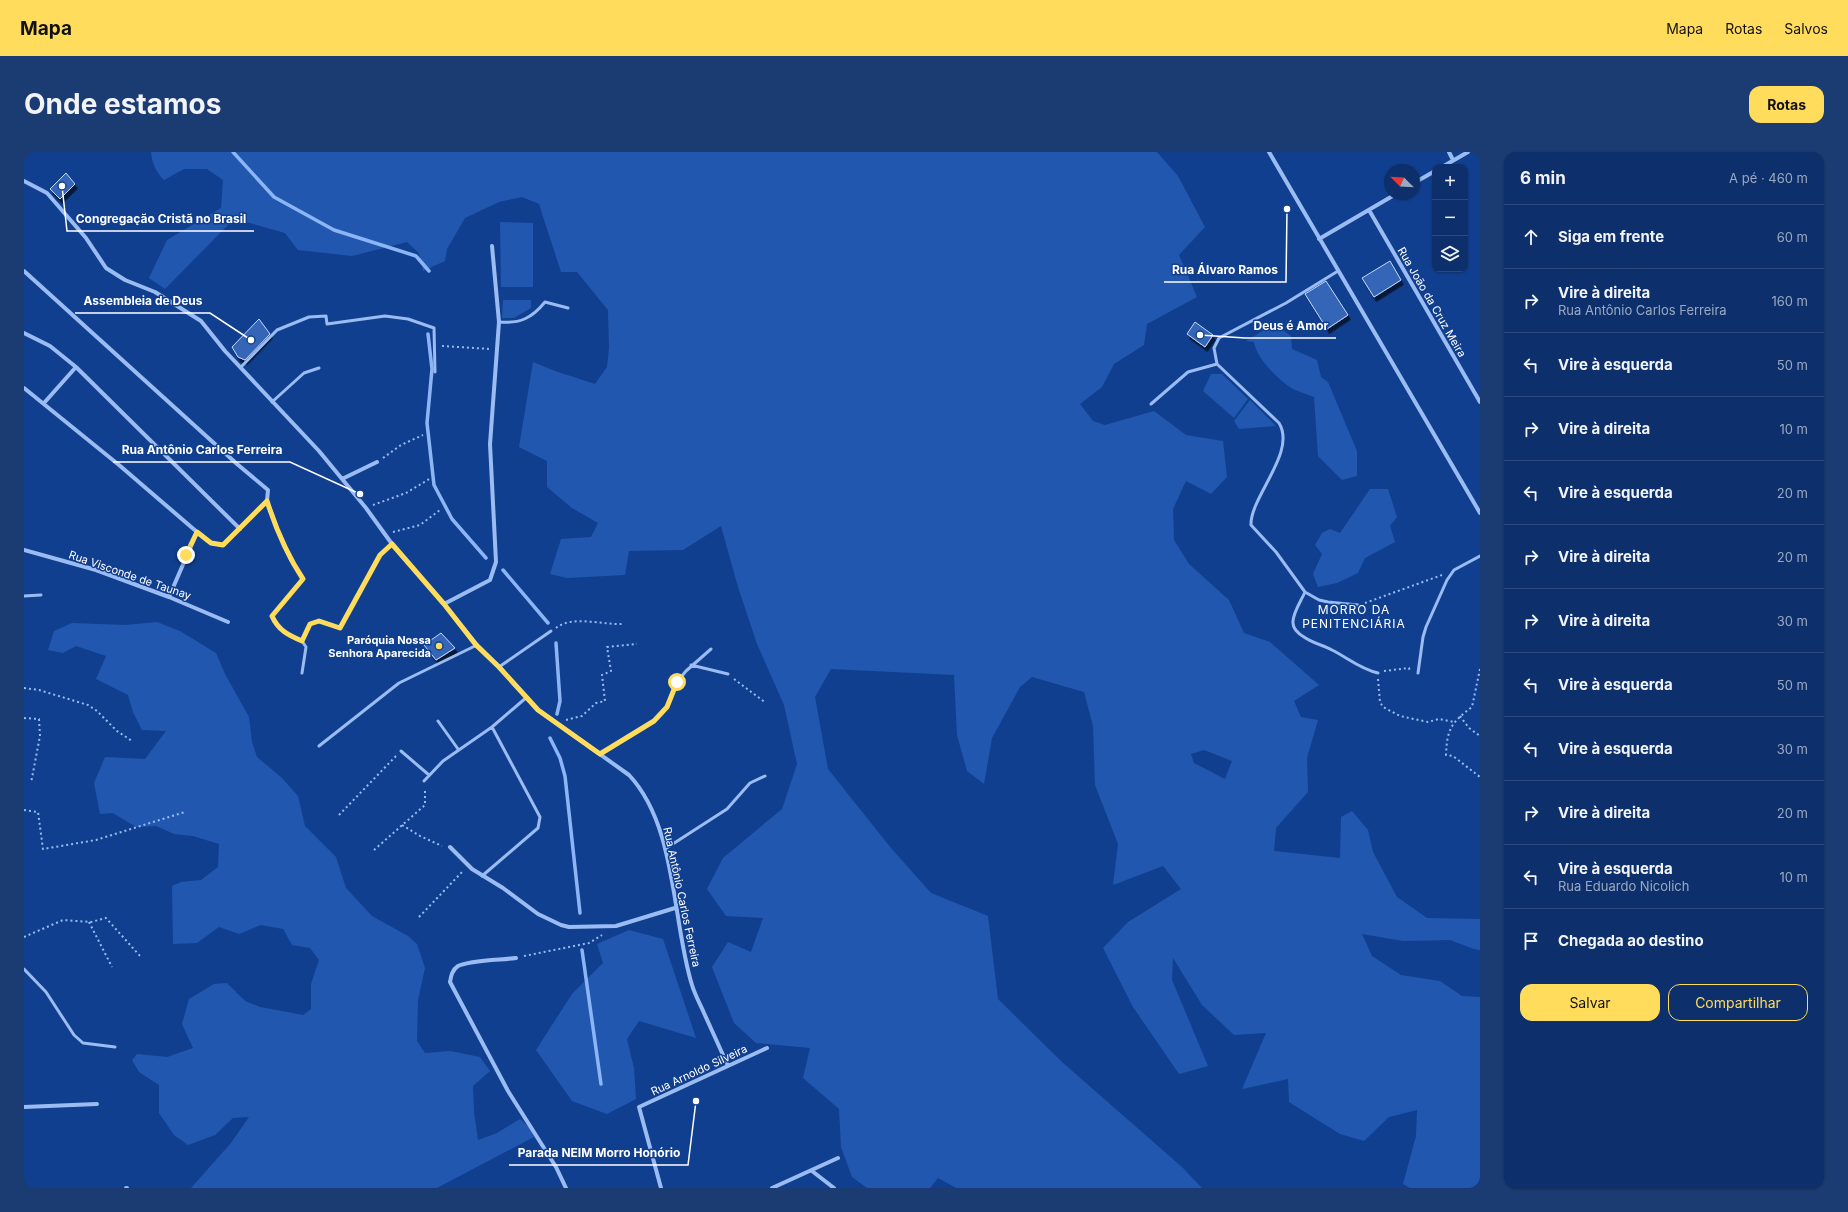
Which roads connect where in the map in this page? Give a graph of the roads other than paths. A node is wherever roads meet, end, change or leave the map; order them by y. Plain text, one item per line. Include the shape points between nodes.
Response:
1 (1269, 152) edge
2 (1449, 152) edge
3 (1468, 152) edge
4 (1454, 160) junction
5 (1447, 164) edge
6 (1432, 173) edge
7 (1420, 180) edge
8 (24, 181) edge
9 (1386, 200) edge
10 (1369, 210) junction
11 (1319, 239) junction
12 (492, 246) dead end
13 (24, 271) edge
14 (1338, 271) junction
15 (568, 308) dead end
16 (499, 322) junction
17 (24, 333) edge
18 (1217, 364) junction
19 (76, 367) junction
20 (241, 367) junction
21 (319, 368) dead end
22 (435, 372) dead end
23 (24, 388) edge
24 (272, 402) junction
25 (1480, 402) edge
26 (44, 403) junction
27 (1151, 404) dead end
28 (377, 462) road end
29 (342, 479) junction
30 (267, 501) junction
31 (1480, 513) edge
32 (240, 529) junction
33 (197, 532) junction
34 (392, 544) junction
35 (24, 550) edge
36 (1480, 556) edge
37 (291, 560) joint
38 (1305, 592) junction
39 (41, 595) dead end
40 (24, 596) edge
41 (169, 597) junction
42 (444, 604) junction
43 (1358, 605) road end
44 (228, 622) dead end
45 (552, 631) road end
46 (302, 641) junction
47 (476, 645) junction
48 (711, 648) dead end
49 (691, 665) junction
50 (499, 667) junction
51 (302, 673) dead end
52 (1378, 673) road end
53 (1418, 673) road end
54 (728, 674) road end
55 (527, 697) junction
56 (438, 721) dead end
57 (492, 727) junction
58 (319, 746) dead end
59 (458, 749) junction
60 (401, 751) road end
61 (600, 754) junction
62 (429, 775) junction
63 (765, 776) dead end
64 (424, 781) road end
65 (450, 847) road end
66 (665, 849) junction
67 (482, 876) junction
68 (675, 908) junction
69 (516, 958) road end
70 (24, 969) edge
71 (115, 1047) dead end
72 (767, 1048) dead end
73 (728, 1066) junction
74 (97, 1104) dead end
75 (24, 1107) edge
76 (838, 1158) dead end
77 (812, 1171) junction
78 (566, 1188) edge
79 (661, 1188) edge
80 (772, 1188) edge
81 (834, 1188) edge

1 - 11 street
2 - 4 street
3 - 4 street
4 - 5 street
6 - 7 street
8 - 20 street, Rua Antônio Carlos Ferreira via 47,193 86,238 106,268 125,280 155,292 201,321
9 - 10 street
10 - 11 street
10 - 25 street, Rua João da Cruz Meira
11 - 14 street
12 - 16 street
13 - 30 street via 268,490
14 - 18 lane via 1286,303 1219,338 1214,348
14 - 31 street
15 - 16 lane via 545,302 535,314 513,324
16 - 42 street via 490,444 496,562 490,580
17 - 19 street via 50,346
18 - 27 lane via 1188,372
18 - 38 lane via 1282,428 1282,444 1277,463 1253,514 1251,526 1276,552
19 - 26 street
19 - 32 street
20 - 22 lane via 278,330 309,317 326,316 327,324 385,316 408,318 434,328
20 - 24 street, Rua Antônio Carlos Ferreira
21 - 24 lane via 304,373
23 - 26 street
24 - 29 street, Rua Antônio Carlos Ferreira
26 - 33 street
28 - 29 street
29 - 34 street, Rua Antônio Carlos Ferreira
30 - 32 street
30 - 37 street
32 - 33 street via 223,545 211,543
33 - 41 street
34 - 42 street, Rua Antônio Carlos Ferreira
34 - 46 lane via 380,555 340,628 319,621 310,624
35 - 41 street, Rua Visconde de Taunay via 96,570
36 - 53 lane via 1454,570 1447,580 1426,627
37 - 46 lane via 303,579 272,616 282,631
38 - 43 lane via 1319,600
38 - 52 lane via 1293,618 1296,631 1304,638 1331,649 1353,664
39 - 40 lane
41 - 44 street, Rua Visconde de Taunay
42 - 47 street, Rua Antônio Carlos Ferreira
45 - 50 lane
46 - 51 lane via 306,647
47 - 50 street, Rua Antônio Carlos Ferreira
47 - 58 lane via 399,683
48 - 49 lane
49 - 54 lane
49 - 61 lane via 677,682 662,714
50 - 55 street, Rua Antônio Carlos Ferreira
55 - 57 lane
55 - 61 street, Rua Antônio Carlos Ferreira via 538,710
56 - 59 lane via 444,733
57 - 59 lane
57 - 67 lane via 540,817 538,828
59 - 62 lane
60 - 62 lane
61 - 66 street, Rua Antônio Carlos Ferreira via 640,786 652,809
62 - 64 lane
63 - 66 lane via 750,783 727,809
65 - 67 street
66 - 68 street, Rua Antônio Carlos Ferreira
67 - 68 street via 538,914 556,924 569,927 616,926
68 - 73 street, Rua Antônio Carlos Ferreira via 692,986
69 - 78 street via 458,966 451,973 450,982 508,1091 556,1167
70 - 71 lane via 46,992 74,1035 83,1043
72 - 73 street, Rua Arnoldo Silveira
73 - 79 street, Rua Arnoldo Silveira via 639,1107
74 - 75 street
76 - 77 street
77 - 80 street
77 - 81 street

